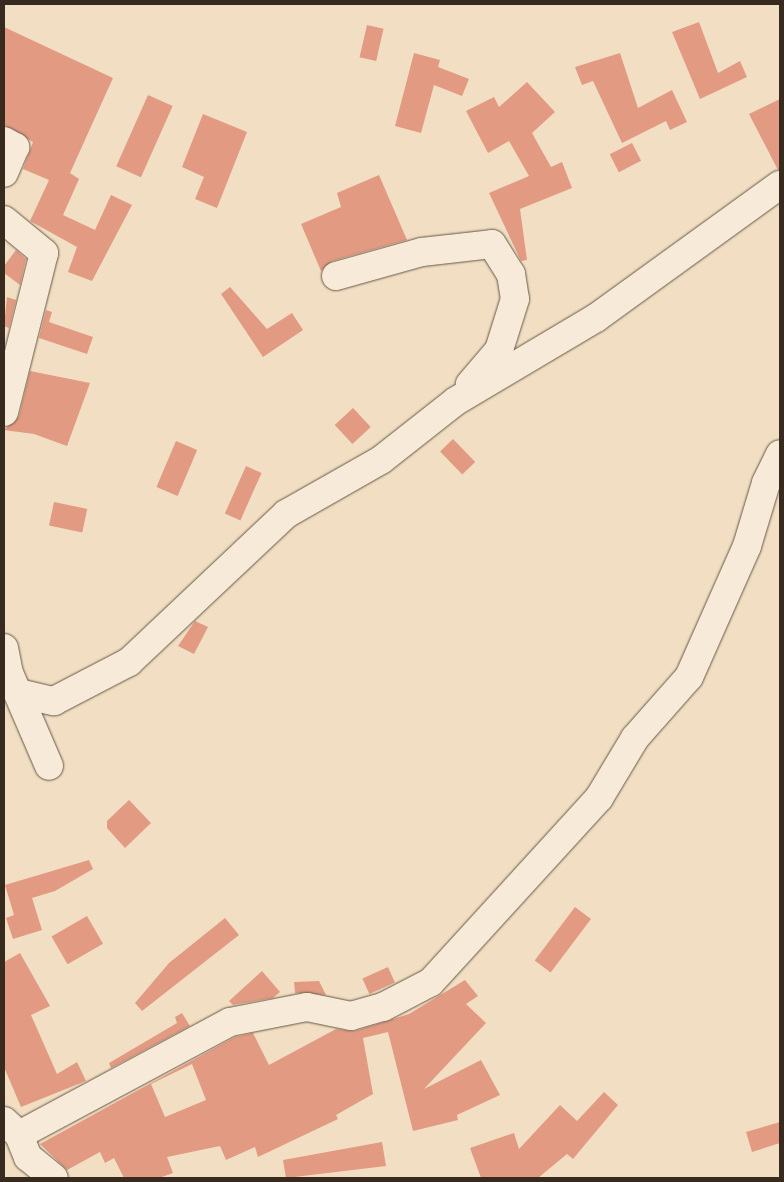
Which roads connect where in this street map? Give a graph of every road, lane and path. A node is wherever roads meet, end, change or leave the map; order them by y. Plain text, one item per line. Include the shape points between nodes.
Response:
1 (4, 141) edge
2 (4, 173) edge
3 (780, 185) edge
4 (4, 220) edge
5 (336, 276) dead end
6 (456, 401) junction
7 (4, 412) edge
8 (780, 454) edge
9 (4, 648) edge
10 (18, 693) junction
11 (49, 766) dead end
12 (11, 1128) edge
13 (54, 1178) edge

1 - 2 street via 15,147
3 - 6 street via 596,318
4 - 7 street via 44,253
5 - 6 street via 422,252 492,244 511,274 516,299 510,327 499,350
6 - 10 street via 381,460 286,514 129,662 54,700
8 - 12 street via 766,483 748,546 689,677 635,738 599,798 431,982 383,1007 351,1016 307,1007 230,1022
9 - 10 street
10 - 11 street
12 - 13 street via 28,1156

